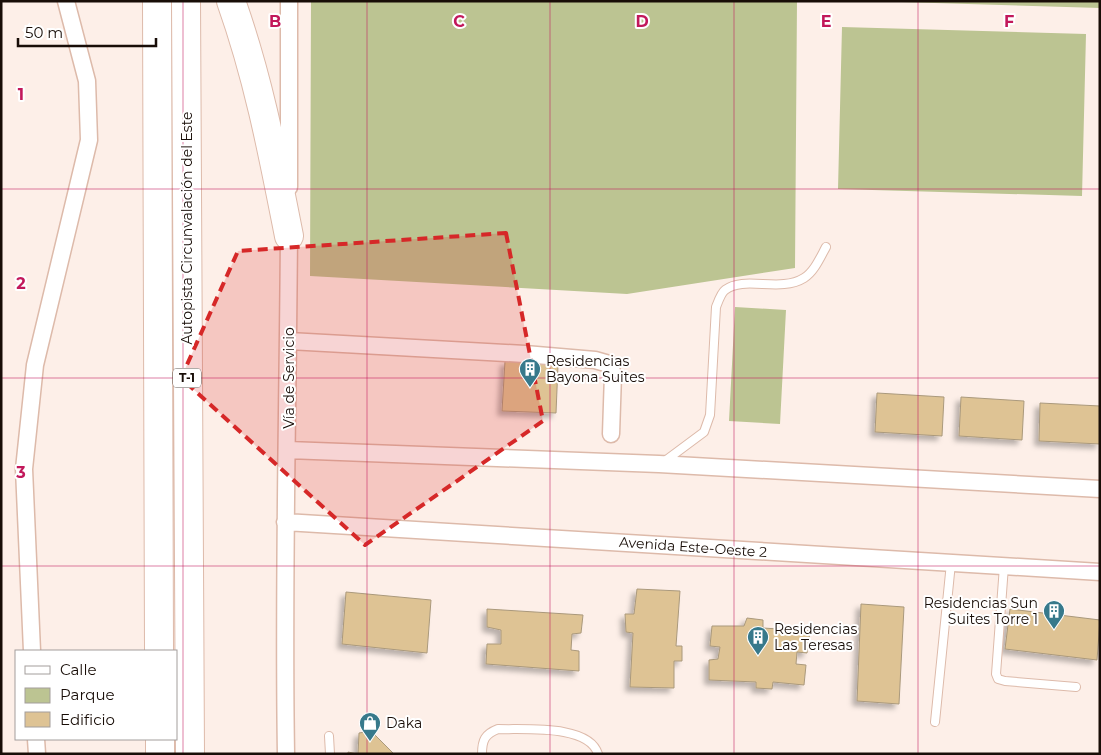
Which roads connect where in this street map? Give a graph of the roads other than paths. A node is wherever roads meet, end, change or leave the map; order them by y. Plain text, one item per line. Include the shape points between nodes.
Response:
1 (66, 1) edge
2 (158, 1) edge
3 (186, 1) edge
4 (231, 1) edge
5 (289, 1) edge
6 (288, 236) junction
7 (826, 247) dead end
8 (289, 341) junction
9 (611, 434) dead end
10 (288, 450) junction
11 (659, 464) junction
12 (1100, 489) edge
13 (286, 522) junction
14 (951, 563) junction
15 (1004, 566) junction
16 (1100, 572) edge
17 (32, 650) edge
18 (160, 650) edge
19 (1076, 687) dead end
20 (935, 722) dead end
21 (330, 736) dead end
22 (36, 740) edge
23 (160, 740) edge
24 (36, 754) edge
25 (160, 754) edge
26 (190, 754) edge
27 (286, 754) edge
28 (330, 754) edge
29 (482, 754) edge
30 (598, 754) edge

1 - 17 street via 87,81 89,140 35,365 24,469
2 - 18 highway, Autopista Circunvalación del Este / T-1
3 - 26 highway, Autopista Circunvalación del Este / T-1
4 - 6 highway via 249,52 268,125
5 - 6 street, Vía de Servicio
6 - 8 street, Vía de Servicio
7 - 11 lane via 804,278 770,286 737,284 724,290 716,307 710,415 704,432
8 - 9 street via 525,354 609,364 613,374
8 - 10 street, Vía de Servicio
10 - 11 street
10 - 13 street, Vía de Servicio
11 - 12 street
13 - 14 street, Avenida Este-Oeste 2
13 - 27 street, Vía de Servicio
14 - 15 street, Avenida Este-Oeste 2
14 - 20 lane
15 - 16 street, Avenida Este-Oeste 2
15 - 19 lane via 998,678
21 - 28 lane
22 - 24 street
23 - 25 highway
29 - 30 lane via 482,743 488,733 498,729 571,733 588,739

